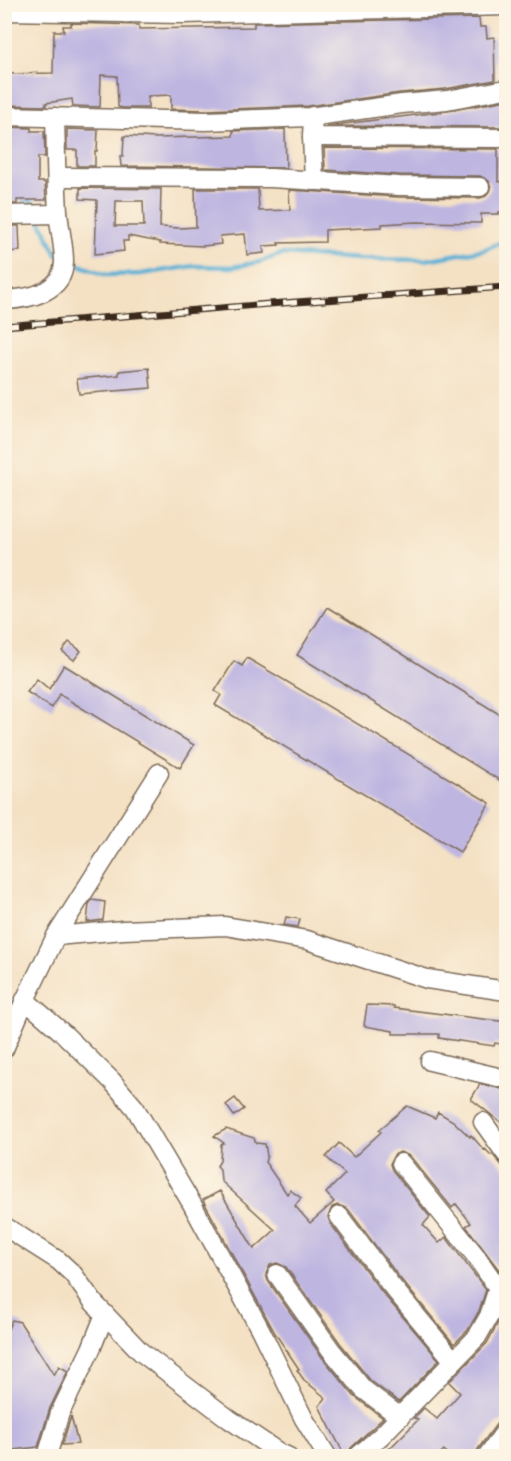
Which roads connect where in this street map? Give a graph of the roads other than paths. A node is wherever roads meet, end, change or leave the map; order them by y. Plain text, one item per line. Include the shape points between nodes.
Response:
1 (507, 6) edge
2 (183, 9) edge
3 (4, 11) edge
4 (507, 88) edge
5 (4, 116) edge
6 (313, 116) junction
7 (55, 117) junction
8 (312, 137) junction
9 (507, 138) edge
10 (57, 177) junction
11 (314, 181) junction
12 (480, 187) dead end
13 (58, 214) junction
14 (4, 215) edge
15 (4, 300) edge
16 (159, 773) dead end
17 (56, 936) junction
18 (507, 991) edge
19 (25, 1000) junction
20 (4, 1049) edge
21 (430, 1061) dead end
22 (507, 1079) edge
23 (483, 1122) dead end
24 (507, 1154) edge
25 (401, 1162) dead end
26 (339, 1216) dead end
27 (4, 1226) edge
28 (277, 1274) dead end
29 (502, 1283) edge
30 (105, 1314) junction
31 (453, 1360) junction
32 (400, 1417) junction
33 (507, 1430) edge
34 (47, 1456) edge
35 (287, 1456) edge
36 (327, 1456) edge
37 (358, 1456) edge
38 (487, 1456) edge

1 - 2 street
2 - 3 street
4 - 6 street via 447,100
5 - 7 street
6 - 7 street via 206,121
6 - 8 street
7 - 10 street
8 - 9 street
8 - 11 street
10 - 11 street
10 - 13 street
11 - 12 street
13 - 14 street
13 - 15 street via 64,263 60,277 38,296
16 - 17 street
17 - 18 street via 225,926 307,940 427,979
17 - 19 street
19 - 20 street
19 - 36 street via 135,1108 197,1214
21 - 22 street
23 - 24 street
25 - 29 street
26 - 31 street
27 - 30 street via 59,1261
28 - 32 street via 363,1389
29 - 31 street via 484,1328
30 - 34 street via 60,1413
30 - 35 street via 141,1352 229,1419
31 - 32 street
32 - 37 street
33 - 38 street

